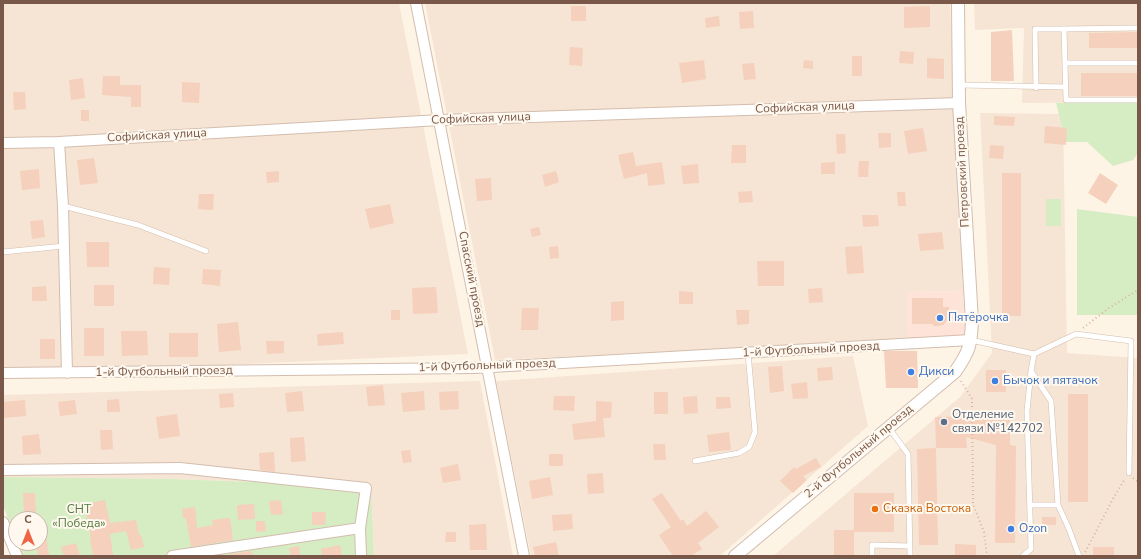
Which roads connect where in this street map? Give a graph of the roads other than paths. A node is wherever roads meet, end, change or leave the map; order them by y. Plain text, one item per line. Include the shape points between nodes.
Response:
1 (416, 3) edge
2 (958, 3) edge
3 (1138, 28) edge
4 (1064, 29) junction
5 (1065, 63) junction
6 (1138, 63) edge
7 (959, 85) junction
8 (1066, 87) junction
9 (1036, 88) junction
10 (1138, 100) edge
11 (959, 102) junction
12 (440, 120) junction
13 (59, 142) junction
14 (3, 143) edge
15 (63, 206) junction
16 (64, 246) junction
17 (206, 251) dead end
18 (3, 252) edge
19 (971, 340) junction
20 (748, 353) junction
21 (1034, 354) junction
22 (488, 368) junction
23 (1031, 372) junction
24 (3, 373) edge
25 (67, 373) junction
26 (889, 428) junction
27 (695, 461) dead end
28 (3, 470) edge
29 (1129, 473) road end
30 (1030, 505) junction
31 (1058, 505) junction
32 (3, 522) edge
33 (360, 528) junction
34 (910, 546) junction
35 (17, 556) edge
36 (172, 556) edge
37 (361, 556) edge
38 (524, 556) edge
39 (735, 556) edge
40 (872, 556) edge
41 (910, 556) edge
42 (1023, 556) edge
43 (1079, 556) edge

1 - 12 street, Спасский проезд
2 - 7 street, Петровский проезд
3 - 4 lane
4 - 5 lane
4 - 9 lane via 1035,29
5 - 6 lane
5 - 8 lane
7 - 9 lane
7 - 11 street, Петровский проезд
8 - 9 lane
8 - 10 lane via 1066,100
11 - 12 street, Софийская улица
11 - 19 street, Петровский проезд
12 - 13 street, Софийская улица
12 - 22 street, Спасский проезд
13 - 14 street, Софийская улица
13 - 15 street
15 - 16 street
15 - 17 lane via 138,225
16 - 18 lane
16 - 25 street
19 - 20 street, 1-й Футбольный проезд
19 - 21 lane
19 - 26 street, 2-й Футбольный проезд via 966,356 955,372
20 - 22 street, 1-й Футбольный проезд
20 - 27 lane via 755,432 749,447 739,453
21 - 23 lane
21 - 29 lane via 1076,334 1131,341
22 - 25 street, 1-й Футбольный проезд
22 - 38 street, Спасский проезд
23 - 30 lane via 1027,411
23 - 31 lane via 1051,401
24 - 25 street, 1-й Футбольный проезд
26 - 34 lane via 908,454
26 - 39 street, 2-й Футбольный проезд
28 - 33 street via 180,468 366,488
30 - 31 lane
30 - 42 lane via 1031,549
31 - 43 lane
32 - 35 street
33 - 36 street
33 - 37 street
34 - 40 lane via 872,545
34 - 41 lane

